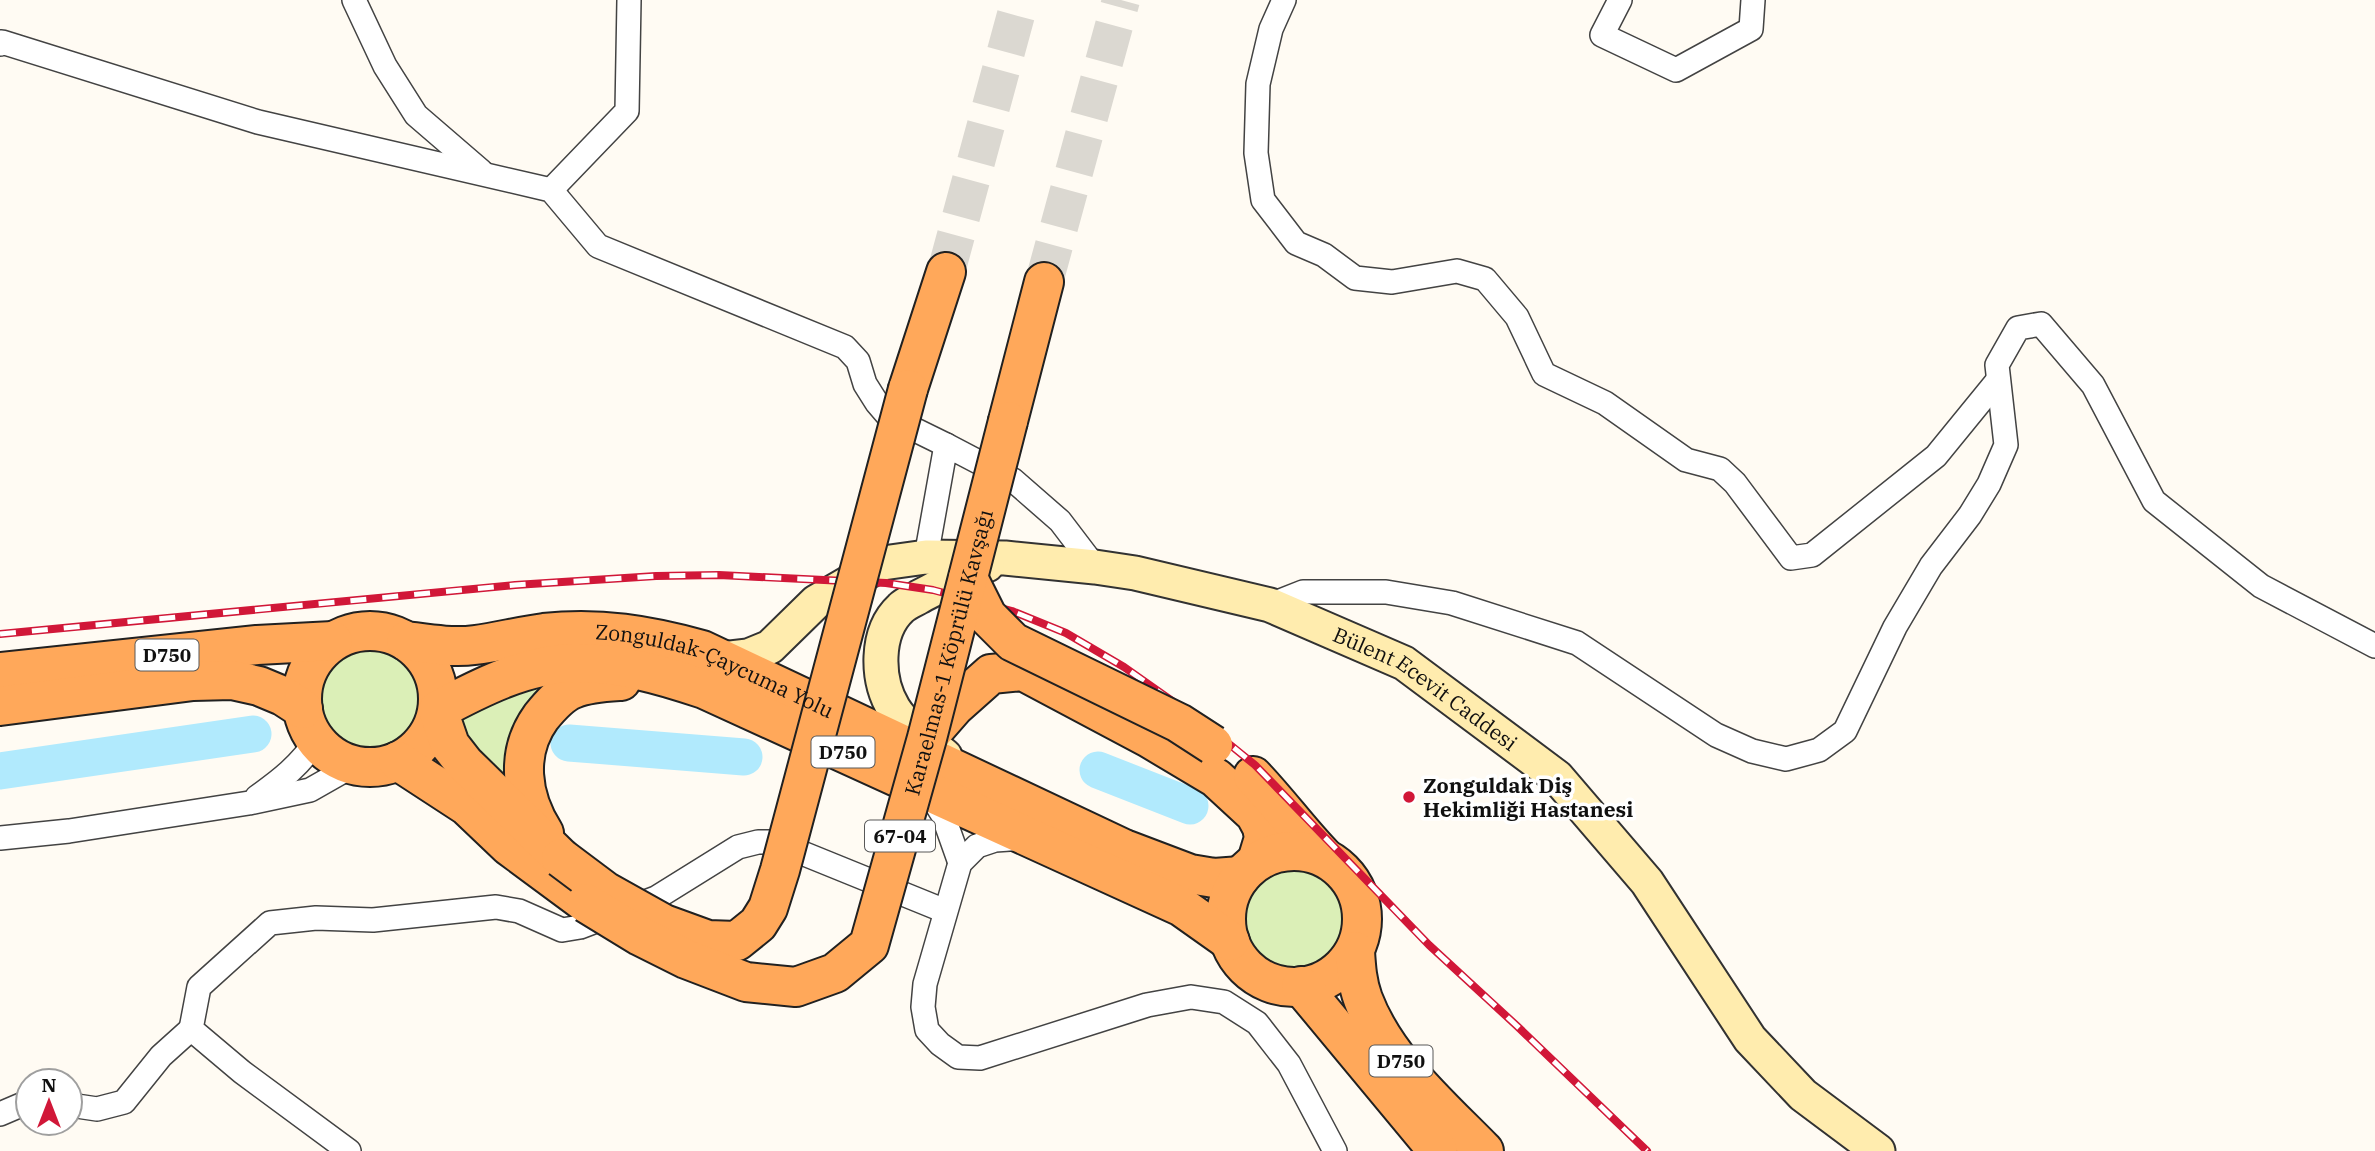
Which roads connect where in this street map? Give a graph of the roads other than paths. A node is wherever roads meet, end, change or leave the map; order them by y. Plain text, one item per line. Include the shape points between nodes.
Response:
1 (354, 0) edge
2 (629, 0) edge
3 (1284, 0) edge
4 (1620, 0) edge
5 (1753, 0) edge
6 (0, 44) edge
7 (483, 173) junction
8 (551, 190) junction
9 (946, 272) tunnel mouth
10 (1044, 282) tunnel mouth
11 (1998, 380) junction
12 (946, 444) junction
13 (926, 557) junction
14 (1004, 558) junction
15 (1095, 568) junction
16 (968, 578) junction
17 (1270, 605) junction
18 (333, 641) junction
19 (406, 641) junction
20 (2375, 646) edge
21 (722, 659) junction
22 (0, 672) edge
23 (669, 677) junction
24 (0, 706) edge
25 (438, 710) junction
26 (310, 725) junction
27 (927, 738) junction
28 (398, 761) junction
29 (1214, 762) junction
30 (354, 765) junction
31 (969, 775) junction
32 (927, 790) junction
33 (249, 803) junction
34 (1029, 837) junction
35 (0, 838) edge
36 (1322, 856) junction
37 (561, 858) junction
38 (960, 863) junction
39 (1249, 869) junction
40 (945, 911) junction
41 (1230, 940) junction
42 (1354, 951) junction
43 (1301, 986) junction
44 (191, 1029) junction
45 (84, 1107) edge
46 (349, 1151) edge
47 (1335, 1151) edge
48 (1438, 1151) edge
49 (1484, 1151) edge
50 (1878, 1151) edge

1 - 7 street via 385,66 416,115
2 - 8 street via 627,111
3 - 11 street via 1271,29 1258,84 1256,153 1263,200 1296,243 1324,255 1355,278 1392,282 1457,271 1485,279 1517,317 1544,374 1605,403 1686,460 1720,469 1791,558 1812,555 1936,456
4 - 5 street via 1602,35 1676,70 1751,29
6 - 7 street via 258,122
7 - 8 street
8 - 12 street via 598,246 845,347 858,361 866,384 889,417
9 - 37 highway, bridge via 908,389 780,870 758,924 737,941 708,940 664,924 606,891
10 - 16 highway, Karaelmas-1 Köprülü Kavşağı / 67-04, bridge
11 - 17 street via 2006,445 1989,484 1895,627 1845,730 1819,750 1786,759 1752,751 1716,735 1577,643 1451,603 1386,592 1303,592
11 - 20 street via 1997,365 2018,328 2041,324 2093,385 2154,501 2261,586
12 - 13 street
12 - 15 street via 1013,480 1060,521
13 - 14 main road, Bülent Ecevit Caddesi
13 - 21 main road, Bülent Ecevit Caddesi via 883,564 816,602 770,648
14 - 15 main road, Bülent Ecevit Caddesi
14 - 31 main road via 959,575 901,608 886,631 880,654 893,707
15 - 17 main road, Bülent Ecevit Caddesi
16 - 27 highway, Karaelmas-1 Köprülü Kavşağı / 67-04, bridge
16 - 29 highway, bridge via 987,616 1013,642 1179,723
17 - 50 main road, Bülent Ecevit Caddesi via 1404,663 1557,777 1647,882 1750,1039 1803,1095
18 - 19 highway, D750 via 370,631
18 - 22 highway, D750
18 - 26 highway via 323,649 304,683
19 - 21 highway, Zonguldak-Çaycuma Yolu / D750 via 473,645 545,633 601,631 656,637
19 - 25 highway via 433,671
21 - 31 highway, Zonguldak-Çaycuma Yolu / D750
23 - 25 highway, Zonguldak-Çaycuma Yolu / D750 via 633,668 574,663 537,668
23 - 32 highway, Zonguldak-Çaycuma Yolu / D750
23 - 37 highway via 572,689 551,704 534,727 524,754 525,790 535,818
24 - 26 highway, D750 via 232,680 283,696
25 - 28 highway via 420,746
25 - 37 highway via 450,745 464,763
26 - 30 highway, D750 via 333,756
26 - 33 street via 304,758
27 - 28 highway, Karaelmas-1 Köprülü Kavşağı / 67-04, bridge via 869,944 835,973 796,987 746,982 640,936 586,903 509,846 467,806
27 - 29 highway via 991,674 1023,671 1149,738
28 - 30 highway via 376,767
29 - 36 highway via 1245,768
29 - 39 highway via 1262,827 1264,838
30 - 33 street via 310,790
31 - 39 highway, Zonguldak-Çaycuma Yolu / D750 via 1124,849 1190,874 1214,878
32 - 34 highway, Zonguldak-Çaycuma Yolu / D750
32 - 38 street via 943,815
33 - 35 street
34 - 38 street via 977,846
34 - 41 highway, Zonguldak-Çaycuma Yolu / D750 via 1182,907
36 - 39 highway, D750 via 1278,852
36 - 42 highway, D750 via 1341,869 1355,887 1362,908 1362,930
38 - 40 street
39 - 41 highway via 1230,896 1226,918
40 - 44 street via 775,842 758,842 738,847 656,898 580,928 562,930 519,911 496,907 373,920 316,918 270,923 199,987
40 - 47 street via 923,1007 927,1030 958,1057 1003,1052 1147,1006 1191,997 1224,1002 1257,1023 1289,1064
41 - 43 highway, D750 via 1240,961 1257,976 1278,985
42 - 43 highway via 1341,969 1322,981
42 - 49 highway, D750 via 1364,1000 1382,1035 1414,1079
43 - 48 highway, D750
44 - 45 street via 161,1056 124,1102 97,1109
44 - 46 street

